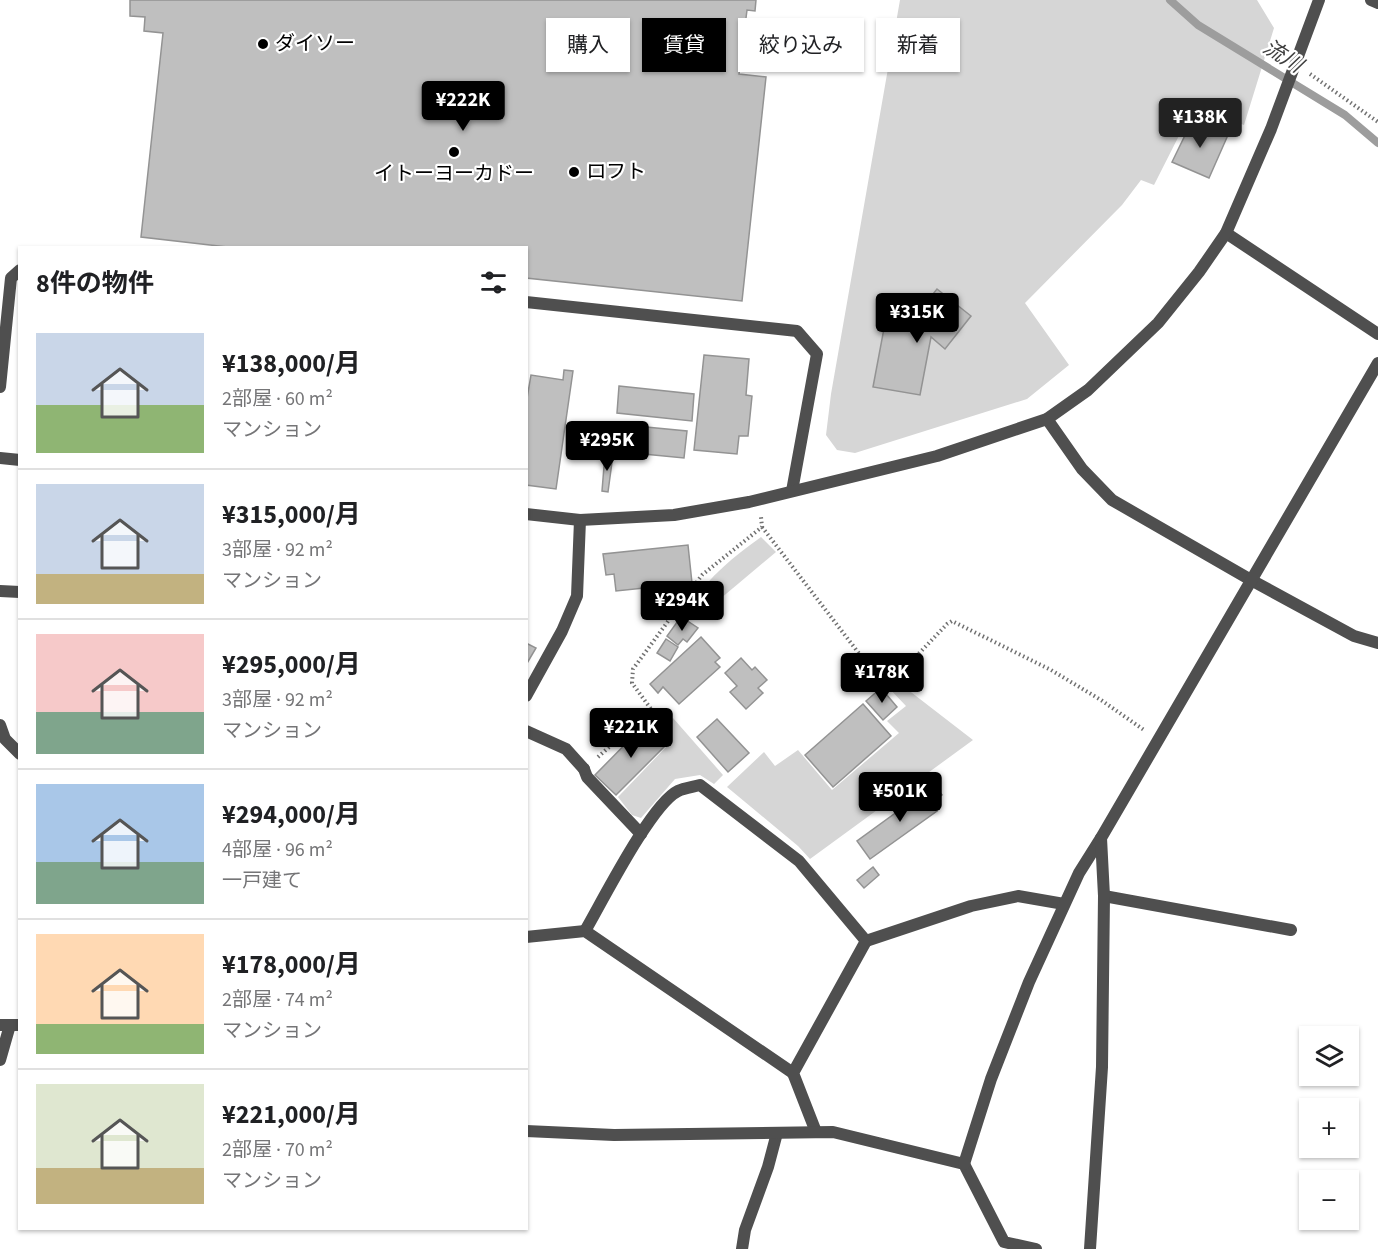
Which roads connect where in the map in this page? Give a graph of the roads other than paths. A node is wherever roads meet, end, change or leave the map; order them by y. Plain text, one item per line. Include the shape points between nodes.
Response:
1 (1319, 0) edge
2 (1371, 0) edge
3 (1378, 3) edge
4 (1226, 233) junction
5 (18, 272) edge
6 (528, 302) edge
7 (1378, 334) edge
8 (1378, 363) edge
9 (0, 387) edge
10 (1047, 419) junction
11 (0, 458) edge
12 (18, 460) edge
13 (792, 491) junction
14 (528, 514) edge
15 (580, 520) junction
16 (1251, 580) junction
17 (0, 591) edge
18 (18, 592) edge
19 (1378, 643) edge
20 (528, 692) edge
21 (0, 725) edge
22 (528, 732) edge
23 (2, 740) edge
24 (18, 752) edge
25 (641, 834) junction
26 (1101, 838) junction
27 (1104, 896) junction
28 (1064, 904) junction
29 (1291, 930) dead end
30 (585, 931) junction
31 (528, 937) edge
32 (866, 941) junction
33 (10, 1025) edge
34 (0, 1060) edge
35 (793, 1073) junction
36 (528, 1131) edge
37 (816, 1132) junction
38 (777, 1133) junction
39 (964, 1164) junction
40 (742, 1249) edge
41 (1036, 1249) edge
42 (1090, 1249) edge

1 - 4 street via 1271,129
2 - 3 street
4 - 7 street
4 - 10 street via 1158,323 1088,390
5 - 9 street via 11,279
6 - 13 street via 797,331 816,354
8 - 16 street
10 - 13 street via 937,456
10 - 16 street via 1082,469 1112,500
11 - 12 street
13 - 15 street via 674,515
14 - 15 street
15 - 20 street via 577,596
16 - 19 street via 1354,636
16 - 26 street
17 - 18 street
21 - 23 street
22 - 25 street via 566,749
23 - 24 street
25 - 30 street
25 - 32 street via 676,792 700,785 799,861
26 - 27 street
26 - 28 street
27 - 29 street
27 - 42 street via 1102,1067
28 - 32 street via 1018,896 971,906
28 - 39 street via 991,1078
30 - 31 street
30 - 35 street
32 - 35 street
33 - 34 street
35 - 37 street
36 - 38 street via 614,1135
37 - 38 street
37 - 39 street via 833,1132
38 - 40 street
39 - 41 street via 1004,1242

